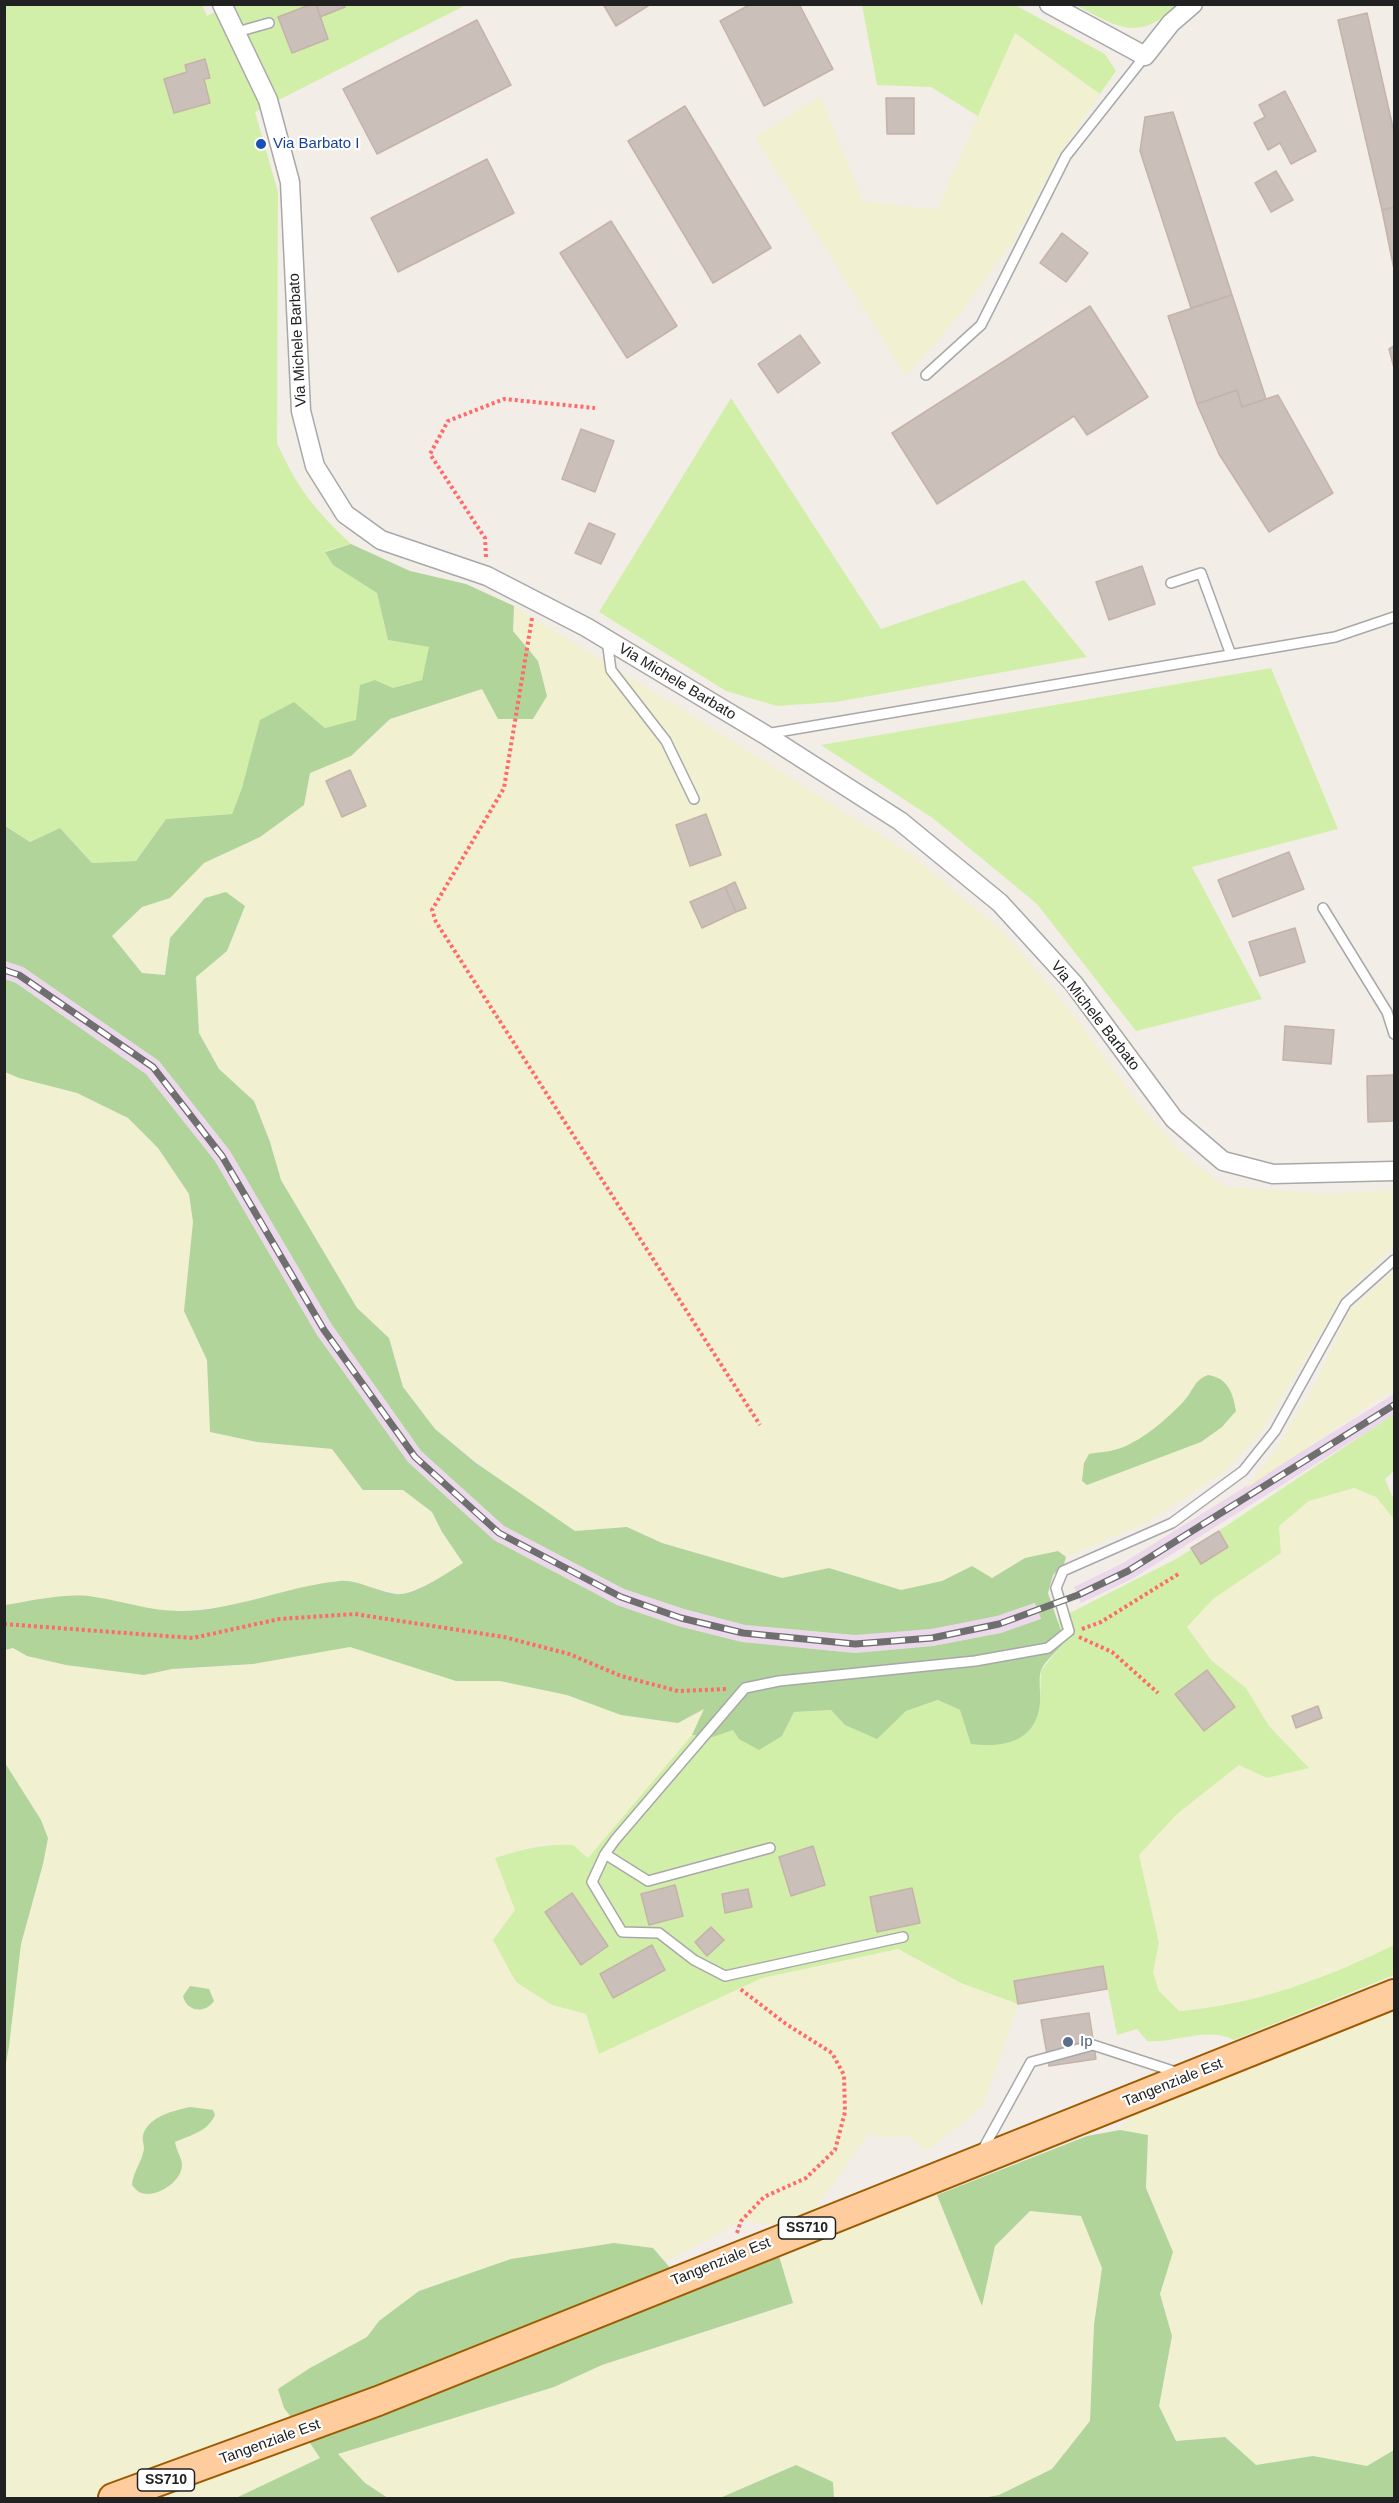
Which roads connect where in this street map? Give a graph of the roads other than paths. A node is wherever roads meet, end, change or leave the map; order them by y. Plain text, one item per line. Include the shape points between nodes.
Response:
1 (222, 4) edge
2 (1049, 4) edge
3 (1192, 4) edge
4 (269, 23) dead end
5 (237, 32) junction
6 (1145, 56) junction
7 (926, 375) dead end
8 (1171, 583) dead end
9 (1395, 617) edge
10 (607, 640) junction
11 (1232, 655) junction
12 (764, 734) junction
13 (694, 799) dead end
14 (1323, 908) dead end
15 (1395, 1034) edge
16 (1395, 1171) edge
17 (1395, 1260) edge
18 (770, 1848) dead end
19 (605, 1854) junction
20 (903, 1937) dead end
21 (1395, 1994) edge
22 (1190, 2077) junction
23 (977, 2161) junction
24 (113, 2499) edge

1 - 5 street, Via Michele Barbato
2 - 6 street
3 - 6 street
4 - 5 lane
5 - 10 street, Via Michele Barbato via 268,100 290,182 301,411 315,466 345,514 381,540 487,576
6 - 7 lane via 1066,156 981,325
8 - 11 lane via 1201,573
9 - 11 lane via 1335,637
10 - 12 street, Via Michele Barbato
10 - 13 lane via 611,670 666,741
11 - 12 lane
12 - 16 street, Via Michele Barbato via 900,821 1000,903 1074,984 1174,1119 1223,1161 1273,1174
14 - 15 lane via 1386,1012
17 - 19 lane via 1346,1303 1275,1431 1243,1471 1172,1523 1063,1571 1056,1588 1069,1631 1048,1648 745,1688
18 - 19 lane via 648,1881
19 - 20 lane via 592,1882 622,1932 658,1933 694,1960 725,1976
21 - 22 main road, Tangenziale Est / SS710
22 - 23 main road, Tangenziale Est / SS710
22 - 23 lane via 1093,2045 1031,2062
23 - 24 main road, Tangenziale Est / SS710 via 378,2401

